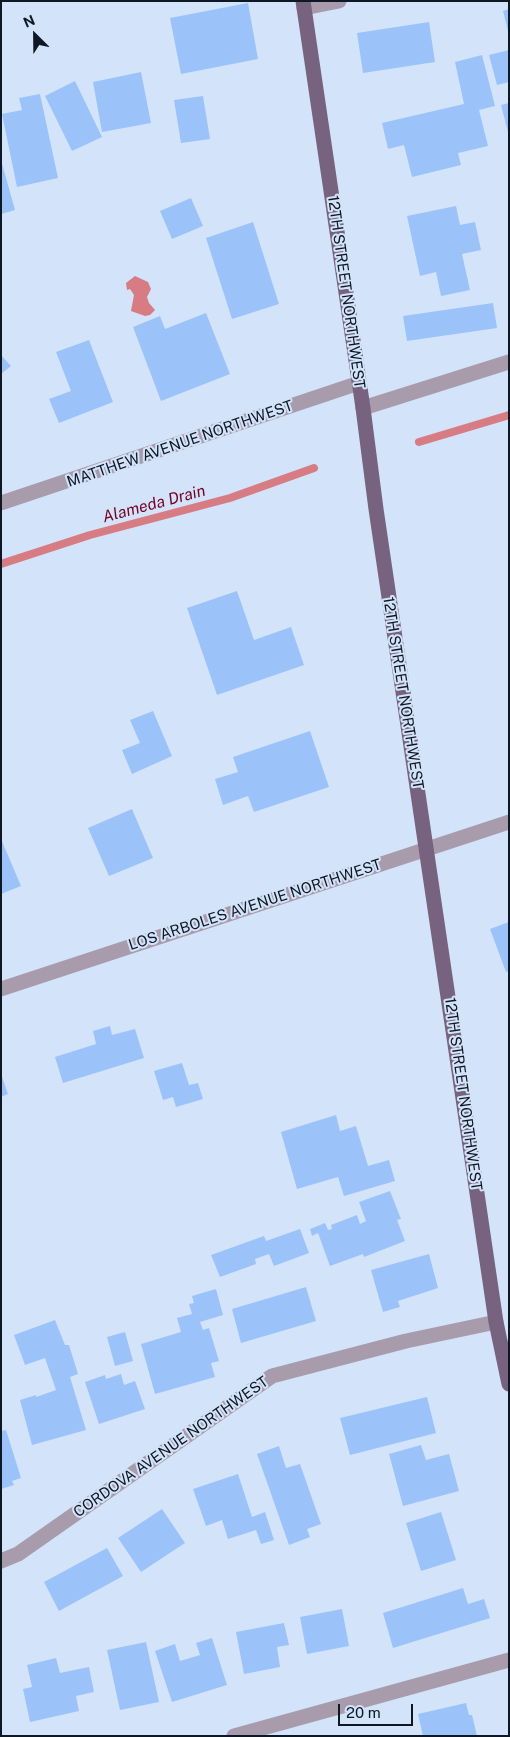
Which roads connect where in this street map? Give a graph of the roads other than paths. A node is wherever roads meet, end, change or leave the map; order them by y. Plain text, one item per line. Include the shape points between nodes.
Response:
1 (339, 1) edge
2 (303, 5) edge
3 (509, 362) edge
4 (359, 383) junction
5 (363, 408) junction
6 (1, 504) edge
7 (509, 822) edge
8 (426, 848) junction
9 (1, 989) edge
10 (496, 1322) junction
11 (509, 1384) edge
12 (1, 1561) edge
13 (509, 1660) edge
14 (234, 1736) edge

1 - 2 street
2 - 4 main road, 12TH STREET NORTHWEST
3 - 5 street
4 - 5 main road, 12TH STREET NORTHWEST
4 - 6 street, MATTHEW AVENUE NORTHWEST
5 - 8 main road, 12TH STREET NORTHWEST
7 - 8 street, LOS ARBOLES AVENUE NORTHWEST
8 - 9 street, LOS ARBOLES AVENUE NORTHWEST
8 - 10 main road, 12TH STREET NORTHWEST
10 - 11 main road, 12TH STREET NORTHWEST
10 - 12 street, CORDOVA AVENUE NORTHWEST via 406,1341 272,1376 18,1554
13 - 14 street

